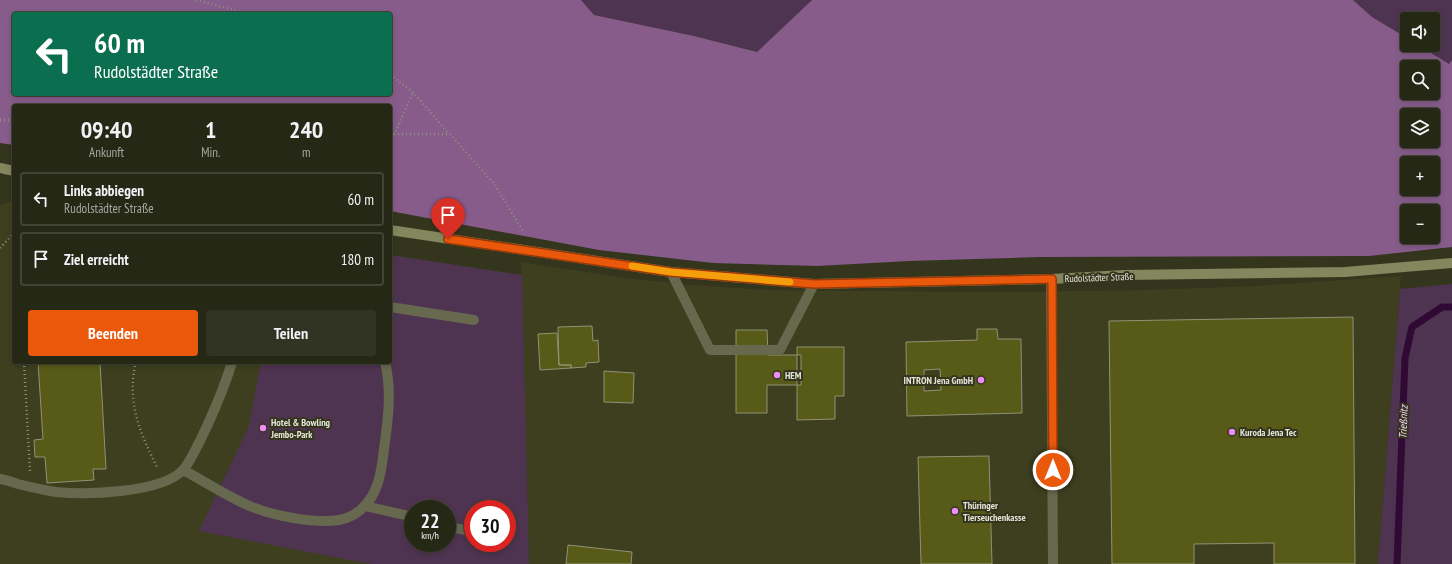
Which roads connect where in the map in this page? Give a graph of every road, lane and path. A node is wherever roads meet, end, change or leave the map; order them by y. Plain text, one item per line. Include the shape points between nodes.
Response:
1 (196, 0) edge
2 (241, 12) edge
3 (392, 76) edge
4 (413, 92) junction
5 (0, 120) edge
6 (12, 120) edge
7 (450, 134) junction
8 (392, 135) edge
9 (0, 168) edge
10 (12, 170) edge
11 (392, 230) edge
12 (12, 236) edge
13 (0, 248) edge
14 (536, 252) junction
15 (1452, 263) edge
16 (671, 272) junction
17 (1052, 279) junction
18 (814, 284) junction
19 (392, 307) edge
20 (474, 320) dead end
21 (24, 364) edge
22 (136, 364) edge
23 (231, 364) edge
24 (386, 364) edge
25 (183, 470) junction
26 (0, 479) edge
27 (164, 482) junction
28 (24, 485) junction
29 (365, 506) junction
30 (404, 515) edge
31 (1053, 564) edge

1 - 2 path
3 - 4 path
4 - 7 path
4 - 8 path
5 - 6 path
7 - 8 path
7 - 14 path via 494,185
9 - 10 street
11 - 14 street, Rudolstädter Straße
12 - 13 path
14 - 16 street, Rudolstädter Straße
15 - 17 street, Rudolstädter Straße via 1345,272 1125,275
16 - 18 street, Rudolstädter Straße
16 - 18 street via 710,350 780,350
17 - 18 street, Rudolstädter Straße
17 - 31 street
19 - 20 street
21 - 28 path via 30,471
22 - 27 path via 133,406 145,442
23 - 25 street via 207,427
24 - 29 street via 389,378 389,402 382,468 376,487
25 - 27 street
25 - 29 street via 252,507 283,516 339,520 355,514
26 - 28 street
27 - 28 street via 135,488 81,492 57,492
29 - 30 street

